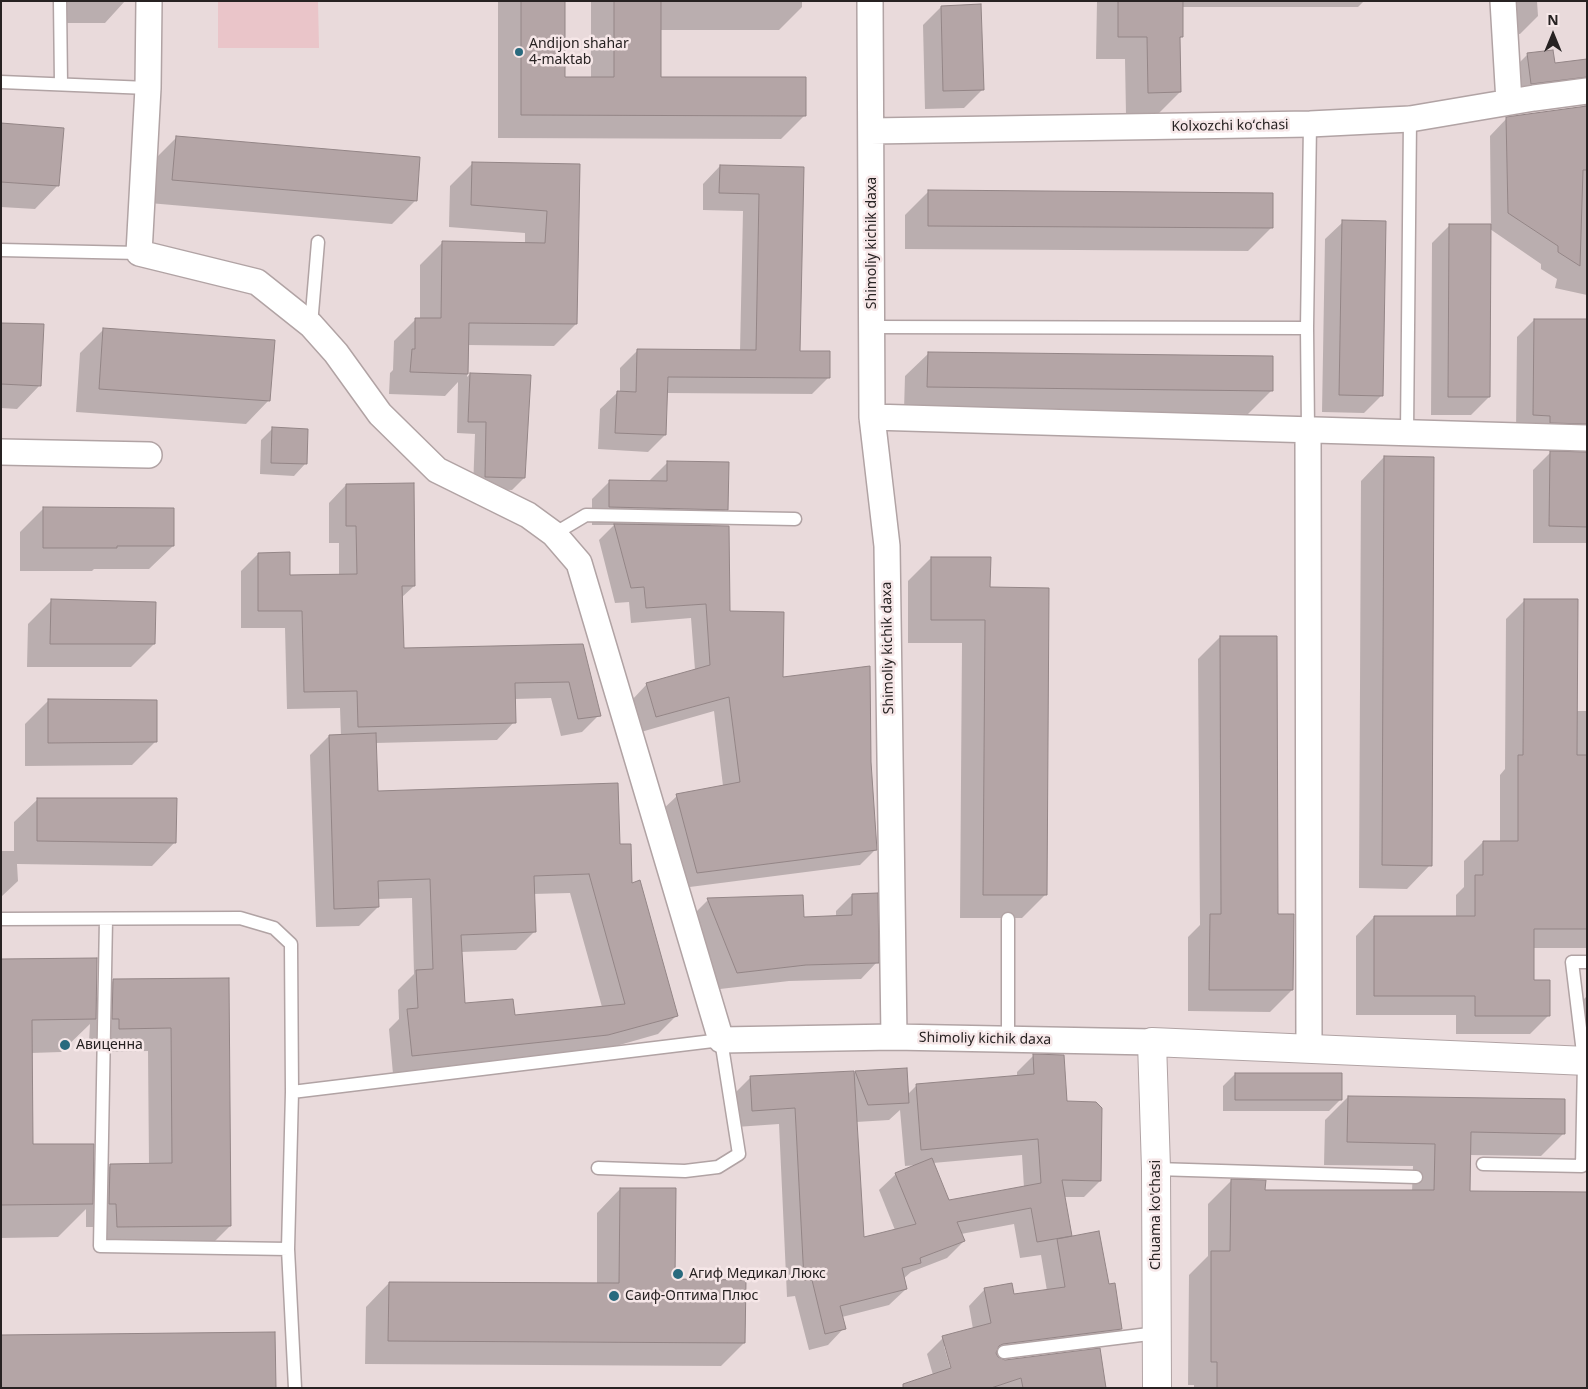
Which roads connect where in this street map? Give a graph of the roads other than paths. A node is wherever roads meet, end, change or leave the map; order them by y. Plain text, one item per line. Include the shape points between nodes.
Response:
1 (59, 1) edge
2 (149, 1) edge
3 (870, 1) edge
4 (1503, 1) edge
5 (1, 82) edge
6 (61, 84) junction
7 (148, 88) junction
8 (1587, 91) edge
9 (1509, 102) junction
10 (1410, 119) junction
11 (1310, 124) junction
12 (871, 131) junction
13 (318, 242) dead end
14 (1, 250) edge
15 (139, 253) junction
16 (311, 325) junction
17 (872, 327) junction
18 (1307, 328) junction
19 (872, 417) junction
20 (1308, 430) junction
21 (1406, 433) junction
22 (1587, 438) edge
23 (1, 452) edge
24 (149, 455) dead end
25 (795, 519) dead end
26 (554, 534) junction
27 (106, 919) junction
28 (1008, 919) dead end
29 (1, 920) edge
30 (1587, 962) edge
31 (894, 1037) junction
32 (1008, 1039) junction
33 (721, 1040) junction
34 (1152, 1042) junction
35 (1308, 1049) junction
36 (1586, 1061) edge
37 (292, 1092) junction
38 (1483, 1164) dead end
39 (598, 1168) dead end
40 (1156, 1169) junction
41 (1416, 1177) dead end
42 (288, 1249) junction
43 (1156, 1333) junction
44 (1004, 1352) dead end
45 (295, 1388) edge
46 (1157, 1388) edge

1 - 6 lane
2 - 7 street
3 - 12 street, Shimoliy kichik daxa
4 - 9 street
5 - 6 lane
6 - 7 lane
7 - 15 street
8 - 9 street, Kolxozchi koʻchasi
9 - 10 street, Kolxozchi koʻchasi
10 - 11 street, Kolxozchi koʻchasi
10 - 21 lane
11 - 12 street, Kolxozchi koʻchasi
11 - 18 lane
12 - 17 street, Shimoliy kichik daxa
13 - 16 lane
14 - 15 lane
15 - 16 street via 257,282
16 - 26 street via 336,353 380,414 437,470 528,515
17 - 18 lane
17 - 19 street, Shimoliy kichik daxa
18 - 20 lane
19 - 20 street
19 - 31 street, Shimoliy kichik daxa via 887,546
20 - 21 street
20 - 35 street
21 - 22 street
23 - 24 street
25 - 26 lane via 586,515
26 - 33 street via 579,563
27 - 29 lane
27 - 37 lane via 240,918 274,928 291,944
27 - 42 lane via 100,1246
28 - 32 lane
30 - 36 lane via 1572,962
31 - 32 street, Shimoliy kichik daxa
31 - 33 street
32 - 34 street, Shimoliy kichik daxa
33 - 37 lane
33 - 39 lane via 740,1154 718,1167 685,1171
34 - 35 street
34 - 40 street, Chuama ko'chasi
35 - 36 street
36 - 38 lane via 1582,1166
37 - 42 lane
40 - 41 lane
40 - 43 street, Chuama ko'chasi
42 - 45 lane
43 - 44 lane
43 - 46 street, Chuama ko'chasi

